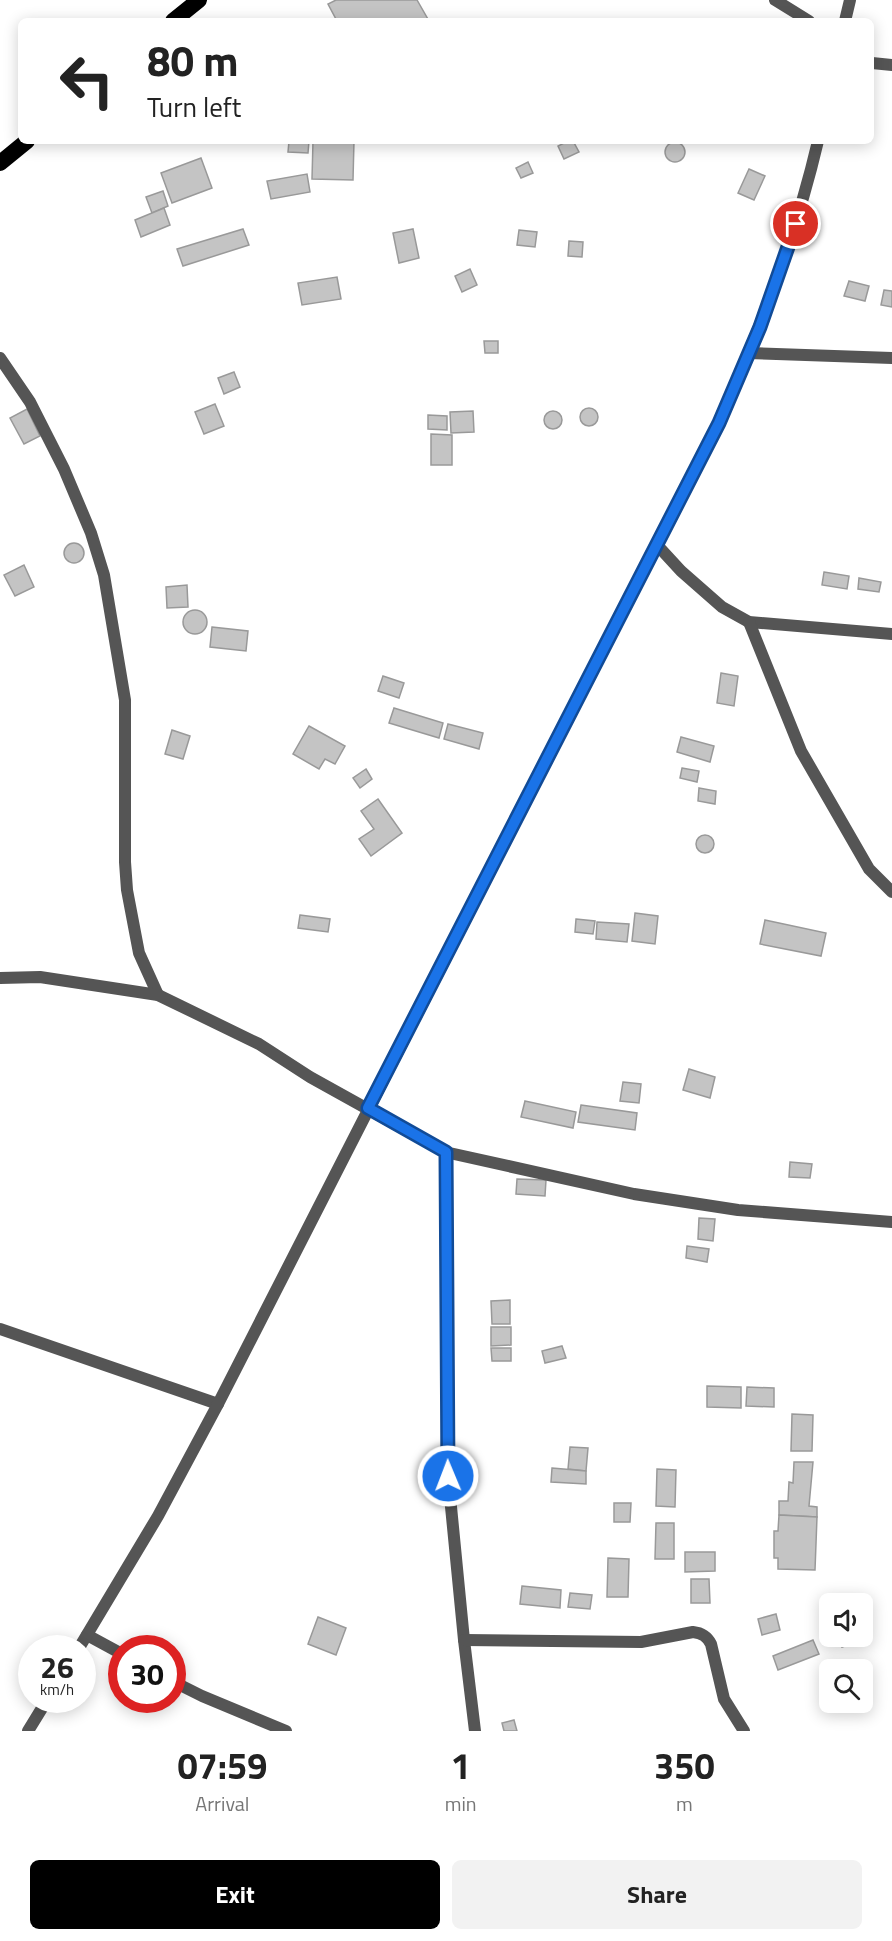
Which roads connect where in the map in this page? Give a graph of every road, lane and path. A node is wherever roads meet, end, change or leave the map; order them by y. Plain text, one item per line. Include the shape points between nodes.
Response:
1 (199, 0) edge
2 (775, 0) edge
3 (850, 0) edge
4 (177, 18) edge
5 (803, 18) edge
6 (846, 18) edge
7 (874, 63) edge
8 (892, 65) edge
9 (23, 144) edge
10 (817, 144) edge
11 (0, 163) edge
12 (749, 353) junction
13 (0, 358) edge
14 (892, 358) edge
15 (658, 546) junction
16 (749, 622) junction
17 (892, 634) edge
18 (892, 892) edge
19 (0, 978) edge
20 (158, 995) junction
21 (368, 1108) junction
22 (446, 1152) junction
23 (892, 1222) edge
24 (0, 1329) edge
25 (218, 1404) junction
26 (87, 1635) edge
27 (464, 1640) junction
28 (186, 1688) edge
29 (39, 1713) edge
30 (28, 1731) edge
31 (286, 1731) edge
32 (475, 1731) edge
33 (744, 1731) edge

1 - 4 highway
2 - 5 street
3 - 6 street
7 - 8 street
9 - 11 highway
10 - 12 street via 803,203
12 - 14 street
12 - 15 street
13 - 20 street via 30,402 64,469 104,575 125,700 127,890 139,953
15 - 16 street via 722,607
15 - 21 street
16 - 17 street
16 - 18 street via 801,751 869,869
19 - 20 street via 40,976
20 - 21 street via 259,1044
21 - 22 street
21 - 25 street
22 - 23 street via 634,1194 738,1210
22 - 27 street via 448,1476
24 - 25 street
25 - 26 street via 158,1516
27 - 32 street
27 - 33 street via 641,1642 700,1633 711,1644 724,1699
28 - 31 street
29 - 30 street

